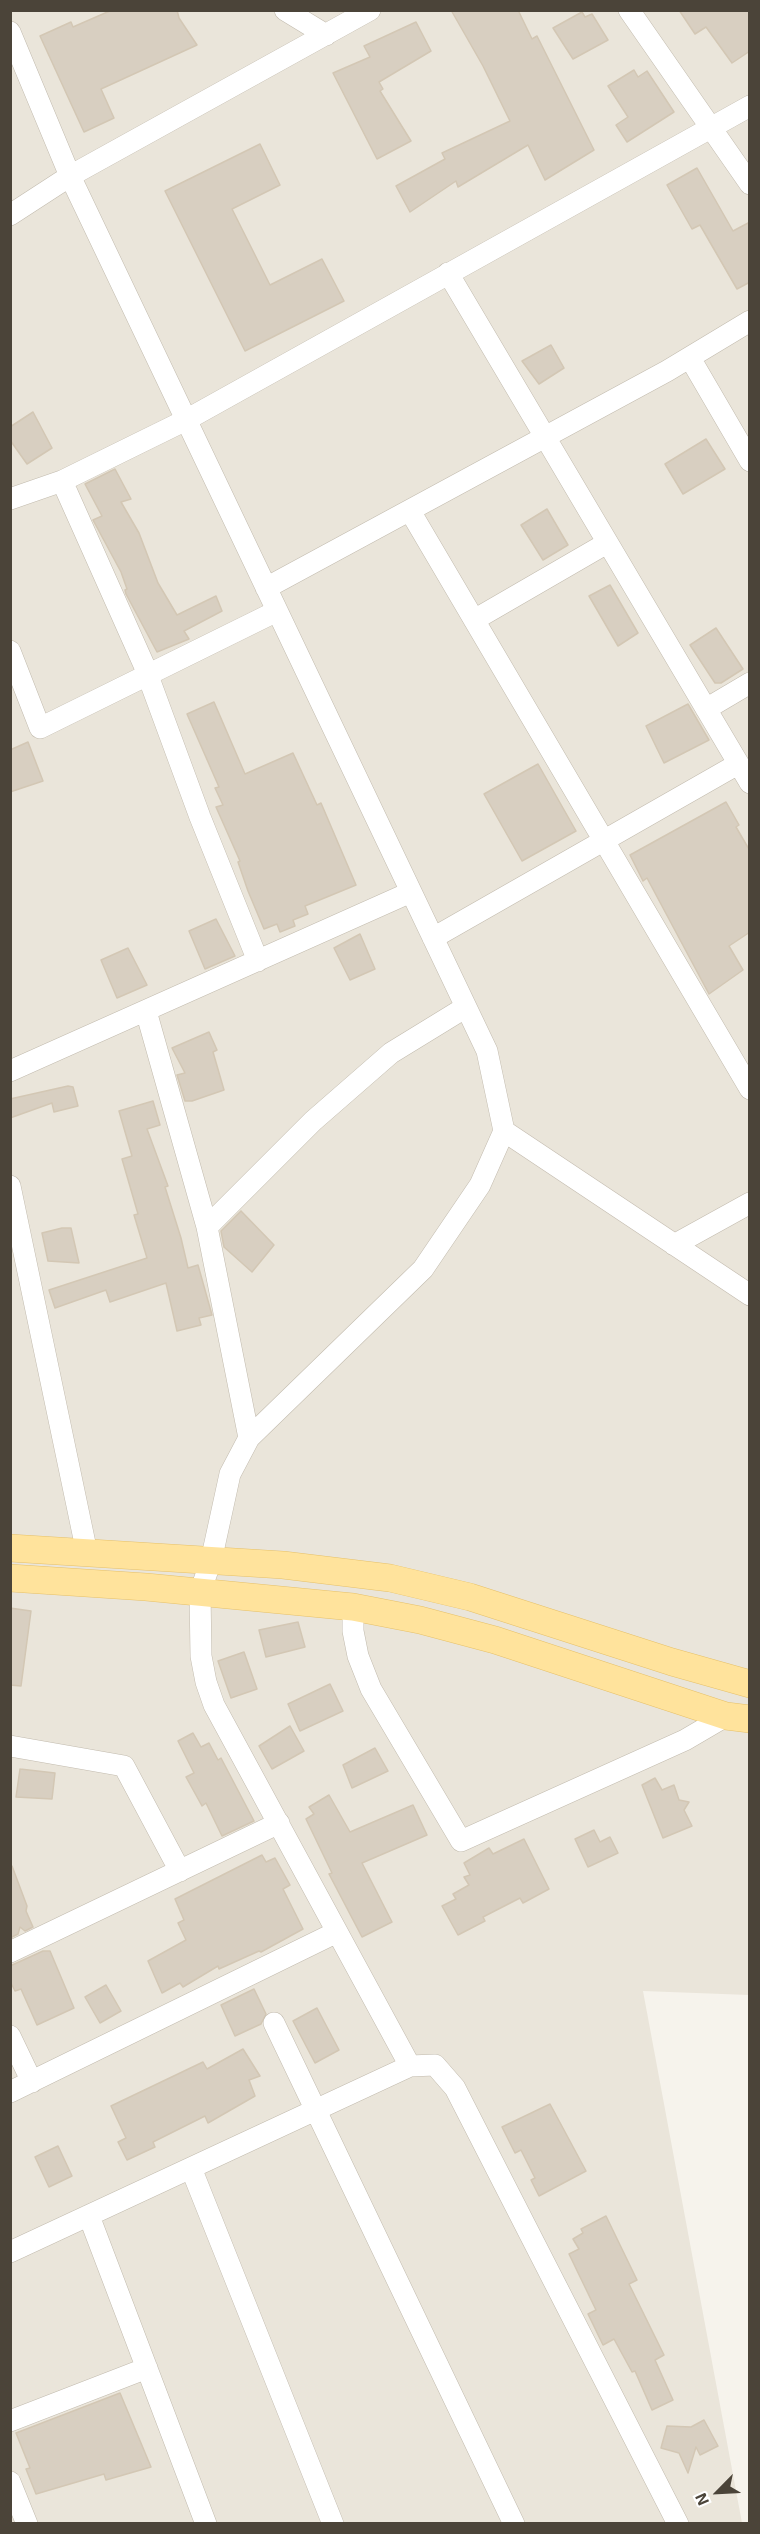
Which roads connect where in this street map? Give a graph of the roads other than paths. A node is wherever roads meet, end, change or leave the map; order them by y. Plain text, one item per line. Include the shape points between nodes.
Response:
1 (285, 10) edge
2 (370, 10) edge
3 (635, 12) edge
4 (10, 32) edge
5 (326, 35) junction
6 (750, 106) edge
7 (710, 126) junction
8 (70, 176) junction
9 (750, 184) edge
10 (10, 215) edge
11 (448, 273) junction
12 (750, 321) edge
13 (690, 358) junction
14 (186, 420) junction
15 (544, 436) junction
16 (750, 461) edge
17 (62, 481) junction
18 (10, 499) edge
19 (410, 511) junction
20 (607, 543) junction
21 (266, 588) junction
22 (277, 611) junction
23 (474, 620) junction
24 (10, 651) edge
25 (147, 675) junction
26 (750, 683) edge
27 (706, 709) junction
28 (738, 764) junction
29 (750, 783) edge
30 (603, 841) junction
31 (411, 892) junction
32 (433, 938) junction
33 (258, 961) junction
34 (466, 1007) junction
35 (146, 1011) junction
36 (10, 1071) edge
37 (750, 1089) edge
38 (504, 1131) junction
39 (10, 1186) edge
40 (750, 1203) edge
41 (207, 1227) junction
42 (674, 1245) junction
43 (750, 1295) edge
44 (249, 1438) junction
45 (10, 1548) edge
46 (87, 1553) junction
47 (211, 1561) junction
48 (10, 1578) edge
49 (200, 1592) junction
50 (353, 1607) junction
51 (750, 1684) edge
52 (738, 1717) edge
53 (10, 1746) edge
54 (279, 1823) junction
55 (180, 1871) junction
56 (337, 1932) junction
57 (10, 1952) edge
58 (274, 2023) dead end
59 (10, 2036) edge
60 (410, 2066) junction
61 (32, 2082) junction
62 (10, 2092) edge
63 (317, 2109) junction
64 (191, 2168) junction
65 (88, 2216) junction
66 (10, 2252) edge
67 (147, 2368) junction
68 (10, 2421) edge
69 (10, 2482) edge
70 (27, 2523) edge
71 (206, 2523) edge
72 (333, 2523) edge
73 (514, 2523) edge
74 (678, 2523) edge

1 - 5 street
2 - 5 street
3 - 7 street
4 - 8 street
5 - 8 street
6 - 7 street
7 - 9 street
7 - 11 street
8 - 10 street
8 - 14 street
11 - 14 street
11 - 15 street
12 - 13 street
13 - 15 street
13 - 16 street
14 - 17 street
14 - 21 street
15 - 19 street
15 - 20 street
17 - 18 street
17 - 25 street
19 - 21 street
19 - 23 street
20 - 23 street
20 - 27 street
21 - 22 street
22 - 25 street
22 - 31 street
23 - 30 street
24 - 25 street via 40,728
25 - 33 street
26 - 27 street
27 - 28 street
28 - 29 street
28 - 30 street
30 - 32 street
30 - 37 street
31 - 32 street
31 - 33 street
32 - 34 street
33 - 35 street
34 - 38 street via 487,1051
34 - 41 street via 391,1053 313,1121
35 - 36 street
35 - 41 street
38 - 42 street
38 - 44 street via 480,1185 423,1269
39 - 46 street
40 - 42 street
41 - 44 street
42 - 43 street
44 - 47 street via 230,1474
45 - 46 main road
46 - 47 main road
47 - 49 street
47 - 51 main road via 390,1578 470,1597
48 - 49 main road
49 - 50 main road
49 - 54 street via 201,1656 206,1682 214,1705
50 - 52 main road via 495,1640
50 - 52 street via 358,1656 371,1689 461,1841
53 - 55 street via 124,1766
54 - 55 street
54 - 56 street
55 - 57 street
56 - 60 street
56 - 61 street
58 - 63 street
59 - 61 street
60 - 63 street
60 - 74 street via 435,2065 455,2088
61 - 62 street
63 - 64 street
63 - 73 street
64 - 65 street
64 - 72 street
65 - 66 street
65 - 67 street
67 - 68 street
67 - 71 street
69 - 70 street

